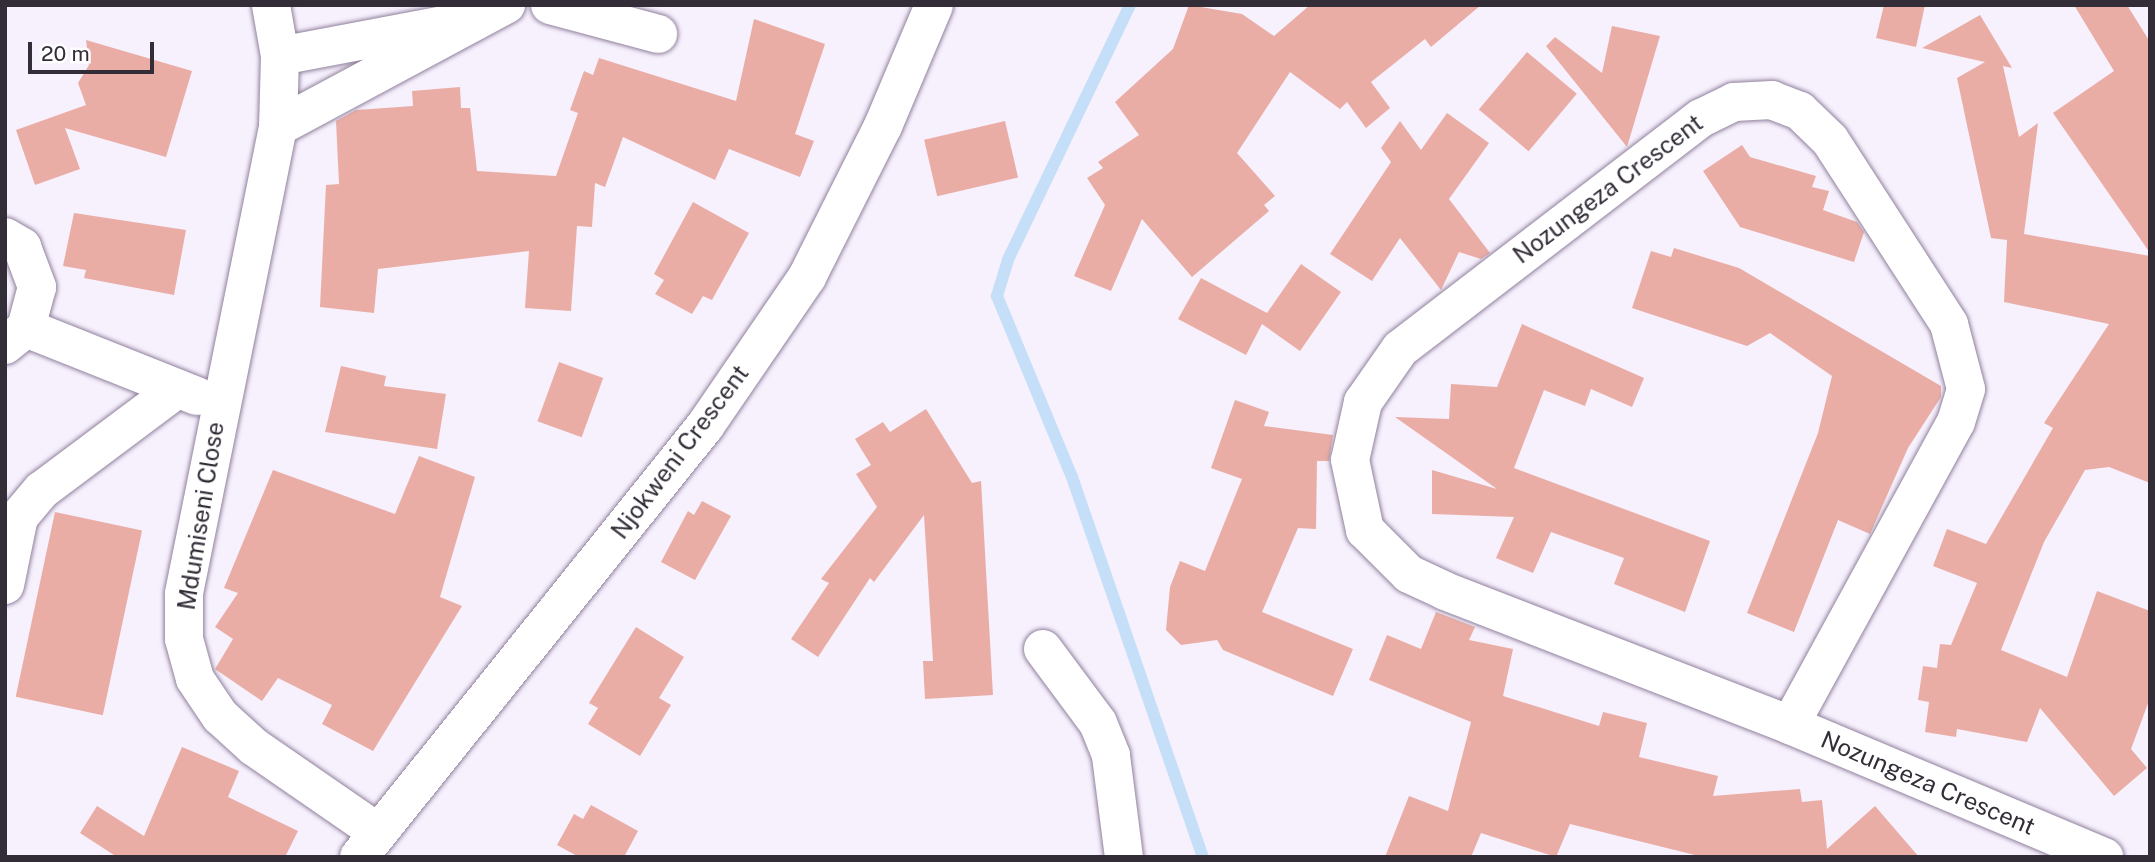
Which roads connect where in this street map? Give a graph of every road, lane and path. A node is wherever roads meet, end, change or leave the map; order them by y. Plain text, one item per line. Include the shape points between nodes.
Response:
1 (271, 5) edge
2 (550, 5) edge
3 (934, 5) edge
4 (498, 13) edge
5 (658, 34) dead end
6 (280, 56) junction
7 (278, 128) junction
8 (5, 237) edge
9 (16, 337) edge
10 (177, 388) junction
11 (219, 405) junction
12 (5, 585) edge
13 (1044, 649) dead end
14 (1790, 724) junction
15 (368, 844) edge
16 (1124, 857) edge
17 (2104, 857) edge

1 - 6 street, Mdumiseni Close
2 - 5 street
3 - 15 street, Njokweni Crescent via 883,126 807,277 705,426
4 - 6 street
4 - 7 street
6 - 7 street, Mdumiseni Close
7 - 11 street, Mdumiseni Close
8 - 9 street, Mdumiseni Close via 22,247 37,287
9 - 10 street, Mdumiseni Close
10 - 11 street, Mdumiseni Close
10 - 12 street via 42,489 19,517
11 - 15 street, Mdumiseni Close via 184,594 184,639 195,679 220,716
13 - 16 street via 1098,723 1111,756
14 - 14 street, Nozungeza Crescent via 1409,574 1365,530 1350,460 1363,402 1400,349 1701,118 1734,102 1772,100 1800,111 1830,140 1949,324 1966,389 1956,422
14 - 17 street, Nozungeza Crescent

